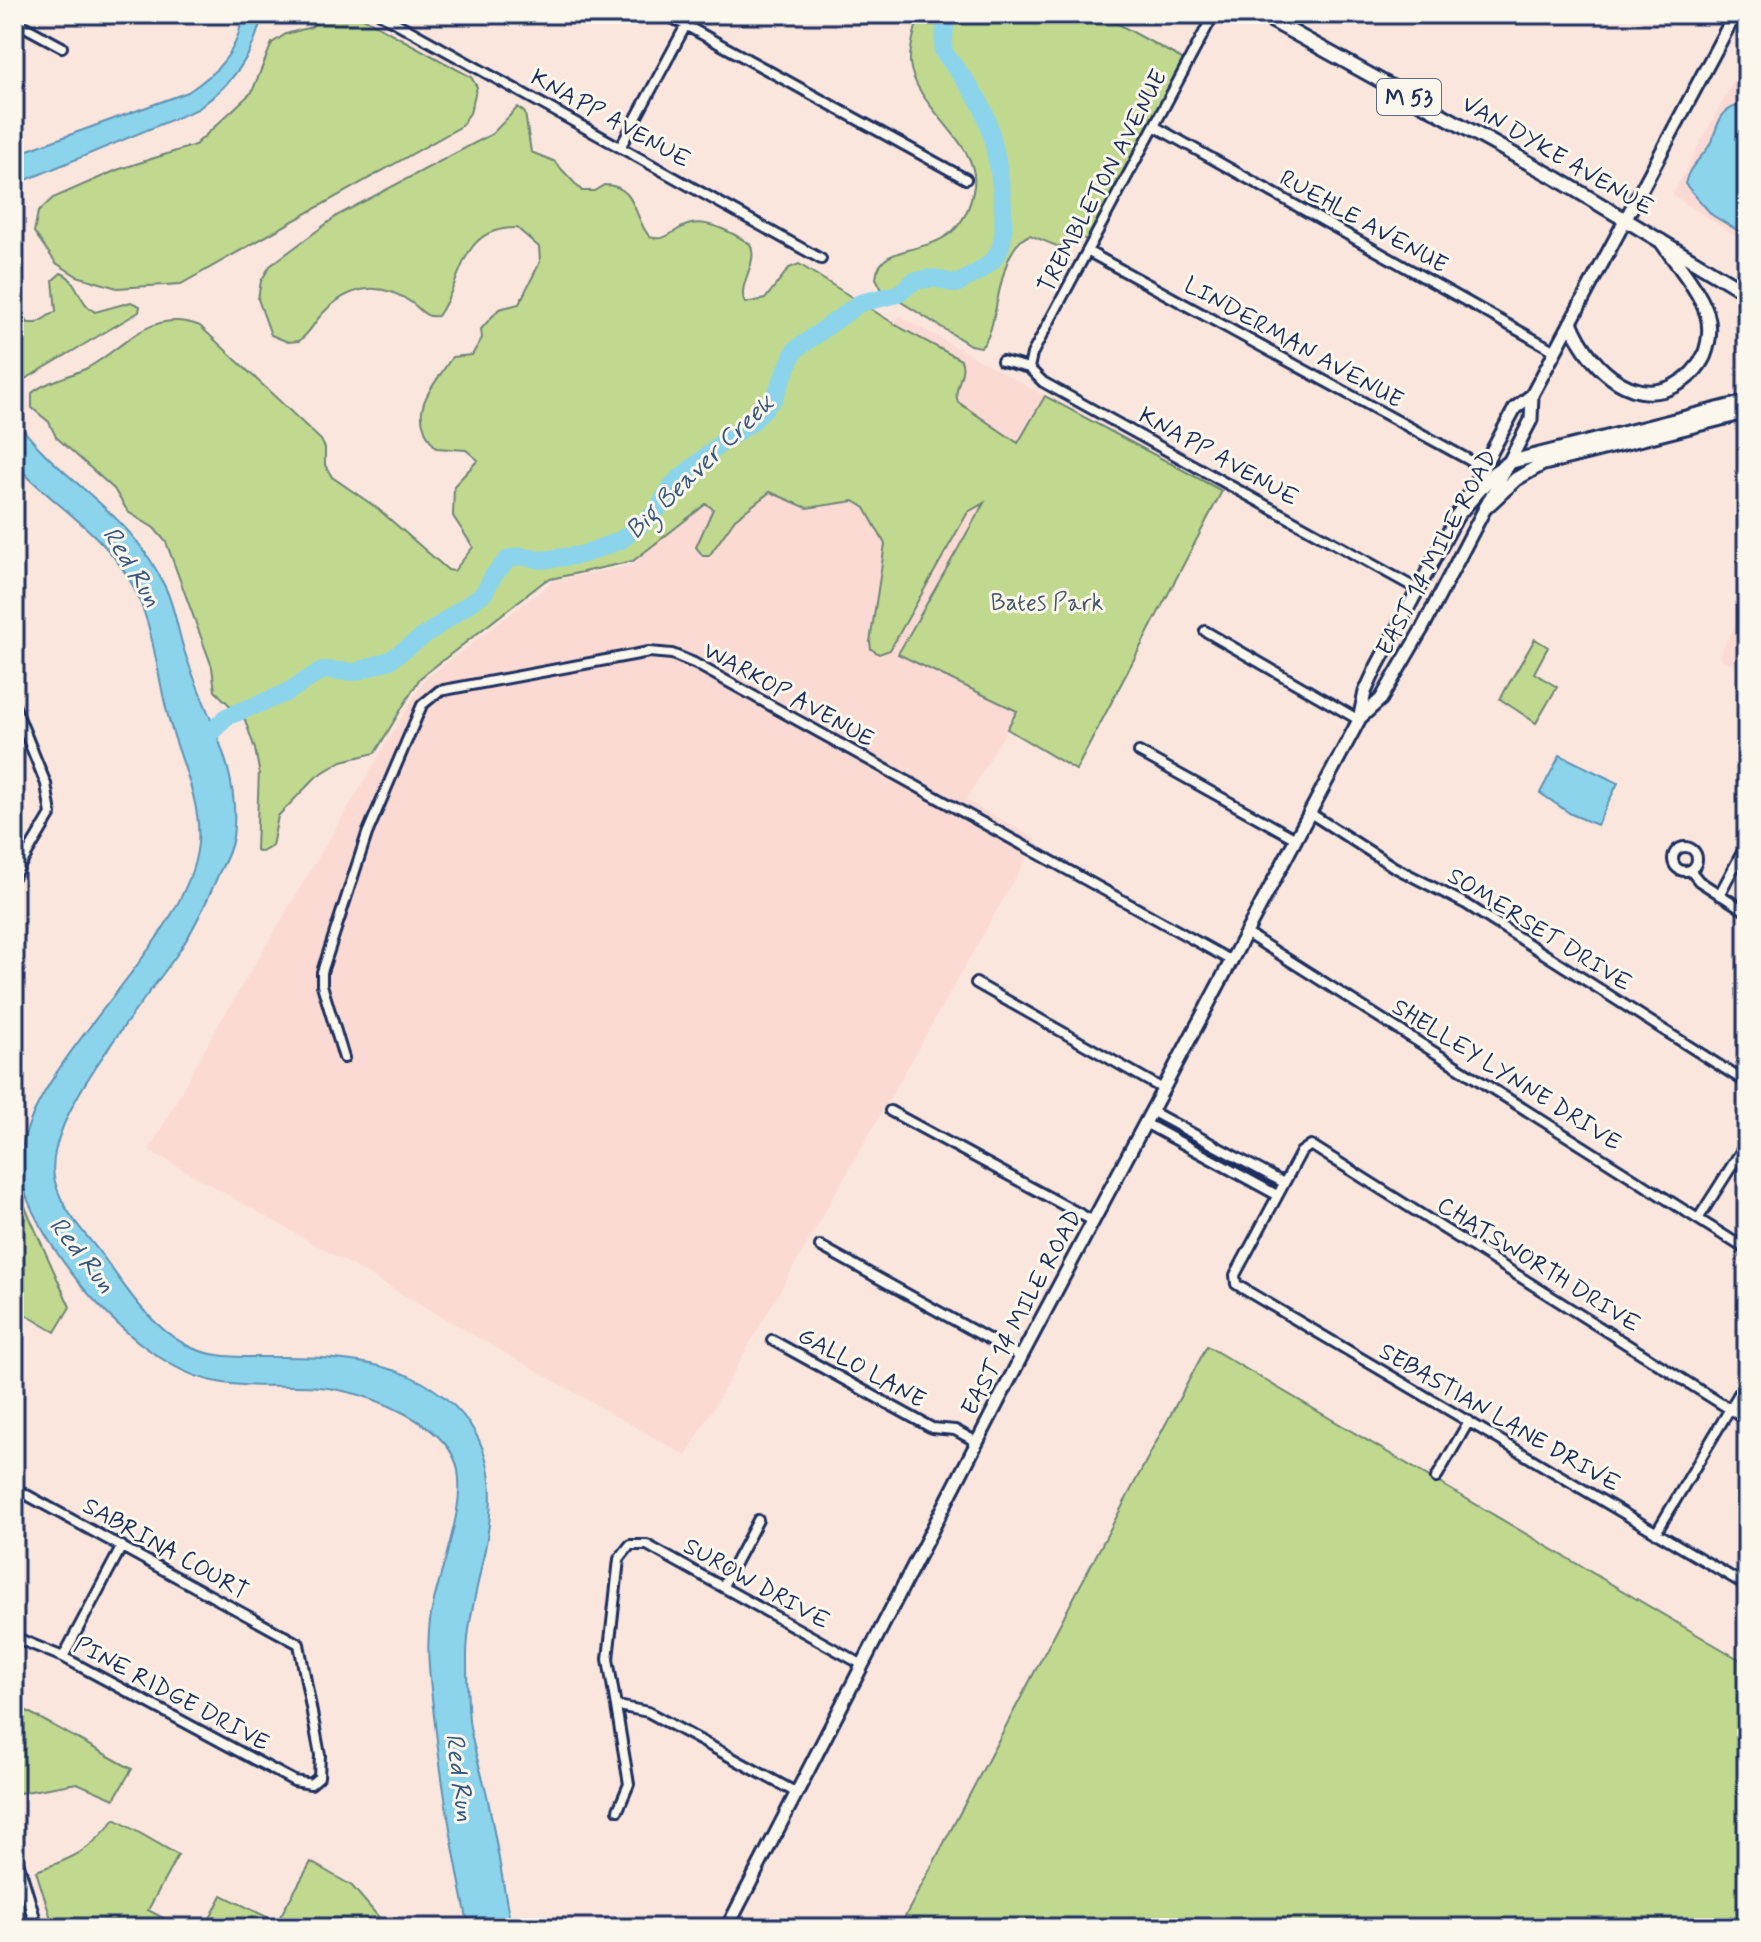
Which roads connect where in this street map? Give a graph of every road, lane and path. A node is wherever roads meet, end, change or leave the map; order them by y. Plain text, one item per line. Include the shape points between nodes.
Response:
1 (380, 14) edge
2 (665, 14) edge
3 (692, 14) edge
4 (1214, 14) edge
5 (1260, 14) edge
6 (1735, 14) edge
7 (14, 21) edge
8 (686, 26) junction
9 (62, 47) dead end
10 (1154, 126) junction
11 (621, 146) junction
12 (966, 179) dead end
13 (1626, 218) junction
14 (1659, 238) junction
15 (1087, 251) junction
16 (821, 259) dead end
17 (1747, 293) edge
18 (1571, 323) junction
19 (1555, 351) junction
20 (1002, 361) dead end
21 (1029, 368) junction
22 (1532, 395) junction
23 (1747, 402) edge
24 (1747, 412) edge
25 (1510, 462) junction
26 (1482, 467) junction
27 (1486, 507) junction
28 (1454, 519) junction
29 (1417, 589) junction
30 (1205, 631) dead end
31 (14, 705) edge
32 (1359, 720) junction
33 (1139, 752) dead end
34 (1310, 813) junction
35 (1296, 839) junction
36 (1747, 843) edge
37 (1690, 870) dead end
38 (14, 876) edge
39 (1719, 895) junction
40 (1747, 912) edge
41 (1246, 933) junction
42 (1232, 961) junction
43 (976, 983) dead end
44 (344, 1058) dead end
45 (1747, 1083) edge
46 (1163, 1089) junction
47 (890, 1111) dead end
48 (1151, 1111) junction
49 (1145, 1123) junction
50 (1747, 1142) edge
51 (1284, 1183) junction
52 (1277, 1195) junction
53 (1698, 1219) junction
54 (1093, 1221) junction
55 (820, 1246) dead end
56 (1747, 1250) edge
57 (772, 1340) dead end
58 (1021, 1357) junction
59 (1747, 1380) edge
60 (1729, 1408) junction
61 (1747, 1420) edge
62 (1469, 1421) junction
63 (977, 1442) junction
64 (1436, 1478) dead end
65 (14, 1488) edge
66 (758, 1520) dead end
67 (1656, 1533) junction
68 (122, 1546) junction
69 (723, 1586) junction
70 (1747, 1586) edge
71 (14, 1637) edge
72 (63, 1657) junction
73 (863, 1665) junction
74 (618, 1706) junction
75 (311, 1784) joint
76 (797, 1793) junction
77 (618, 1810) dead end
78 (14, 1851) edge
79 (37, 1928) edge
80 (727, 1928) edge

1 - 11 street, KNAPP AVENUE
2 - 8 street
3 - 8 street
4 - 10 street, TREMBLETON AVENUE
5 - 13 main road, VAN DYKE AVENUE / M 53
6 - 13 main road, EAST 14 MILE ROAD
7 - 9 street
8 - 11 street
8 - 12 street
10 - 15 street, TREMBLETON AVENUE
10 - 19 street, RUEHLE AVENUE
11 - 16 street, KNAPP AVENUE
13 - 14 main road, VAN DYKE AVENUE / M 53
13 - 18 main road, EAST 14 MILE ROAD
14 - 17 main road, VAN DYKE AVENUE / M 53
14 - 18 main road via 1707,314 1708,344 1694,371 1661,390 1631,388 1588,354
15 - 21 street, TREMBLETON AVENUE
15 - 26 street, LINDERMAN AVENUE
18 - 19 main road, EAST 14 MILE ROAD
19 - 22 main road, EAST 14 MILE ROAD
20 - 21 street, KNAPP AVENUE
21 - 29 street, KNAPP AVENUE via 1043,382
22 - 25 main road, EAST 14 MILE ROAD via 1531,420
22 - 26 main road, EAST 14 MILE ROAD via 1515,408
23 - 25 main road
24 - 27 main road via 1542,464
25 - 27 main road, EAST 14 MILE ROAD
25 - 28 main road
26 - 28 main road, EAST 14 MILE ROAD
27 - 32 main road, EAST 14 MILE ROAD via 1381,699
28 - 29 main road, EAST 14 MILE ROAD
29 - 32 main road, EAST 14 MILE ROAD via 1365,692
30 - 32 street
31 - 38 street via 46,784 51,814
32 - 34 main road, EAST 14 MILE ROAD
33 - 35 street
34 - 35 main road, EAST 14 MILE ROAD
34 - 45 street, SOMERSET DRIVE via 1394,867 1466,904
35 - 41 main road, EAST 14 MILE ROAD
36 - 39 street
37 - 39 street
39 - 40 street
41 - 42 main road, EAST 14 MILE ROAD
41 - 53 street, SHELLEY LYNNE DRIVE
42 - 44 street, WARKOP AVENUE via 694,663 649,652 439,691 422,705 367,834 322,972
42 - 46 main road, EAST 14 MILE ROAD
43 - 46 street
46 - 48 main road, EAST 14 MILE ROAD
47 - 54 street
48 - 49 main road, EAST 14 MILE ROAD
48 - 51 street
49 - 52 street
49 - 54 main road, EAST 14 MILE ROAD
50 - 53 street
51 - 52 street
51 - 60 street, CHATSWORTH DRIVE via 1308,1145
52 - 62 street, SEBASTIAN LANE DRIVE via 1235,1281 1239,1286
53 - 56 street, SHELLEY LYNNE DRIVE
54 - 58 main road, EAST 14 MILE ROAD
55 - 58 street
57 - 63 street, GALLO LANE via 932,1428 955,1430
58 - 63 main road, EAST 14 MILE ROAD
59 - 60 street
60 - 61 street, CHATSWORTH DRIVE
60 - 67 street
62 - 64 street
62 - 67 street, SEBASTIAN LANE DRIVE
63 - 73 main road, EAST 14 MILE ROAD
65 - 68 street, SABRINA COURT
66 - 69 street
67 - 70 street, SEBASTIAN LANE DRIVE
68 - 72 street
68 - 75 street, SABRINA COURT via 299,1644 320,1755 319,1777
69 - 73 street, SUROW DRIVE
69 - 74 street, SUROW DRIVE via 647,1545 630,1545 619,1559 609,1649
71 - 72 street, PINE RIDGE DRIVE
72 - 75 street, PINE RIDGE DRIVE via 294,1781
73 - 76 main road, EAST 14 MILE ROAD
74 - 76 street via 648,1712
74 - 77 street via 629,1784
76 - 80 main road, EAST 14 MILE ROAD
78 - 79 street

